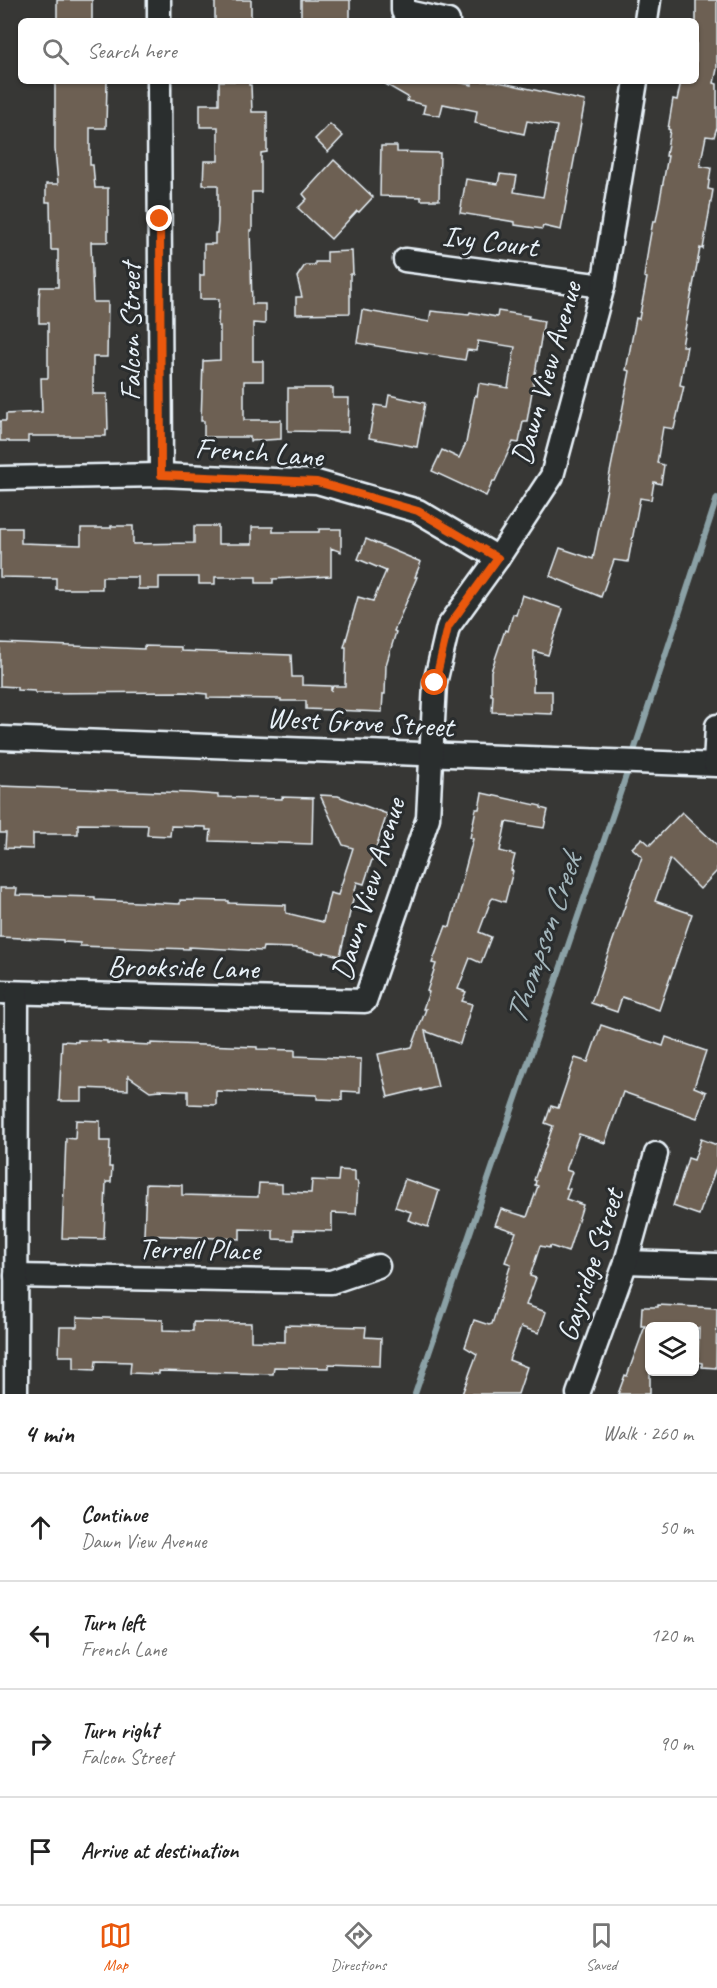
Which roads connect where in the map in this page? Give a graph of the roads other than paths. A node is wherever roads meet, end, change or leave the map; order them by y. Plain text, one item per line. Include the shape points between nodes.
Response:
1 (159, 0) edge
2 (649, 0) edge
3 (403, 6) edge
4 (159, 18) edge
5 (439, 18) edge
6 (646, 18) edge
7 (159, 84) edge
8 (636, 84) edge
9 (405, 260) dead end
10 (603, 285) junction
11 (161, 475) junction
12 (0, 478) edge
13 (498, 558) junction
14 (717, 726) edge
15 (0, 738) edge
16 (430, 756) junction
17 (716, 764) edge
18 (9, 992) edge
19 (365, 1002) joint
20 (656, 1154) dead end
21 (626, 1262) junction
22 (717, 1265) edge
23 (378, 1266) dead end
24 (16, 1276) junction
25 (16, 1394) edge
26 (578, 1394) edge

1 - 4 street
2 - 6 street
3 - 5 street
7 - 11 street, Falcon Street
8 - 10 street, Dawn View Avenue
9 - 10 street, Ivy Court
10 - 13 street, Dawn View Avenue via 552,476
11 - 12 street, French Lane
11 - 13 street, French Lane via 317,482 418,511
13 - 16 street, Dawn View Avenue via 448,627 435,683
14 - 17 street
15 - 16 street, West Grove Street
16 - 17 street, West Grove Street
16 - 19 street, Dawn View Avenue via 428,818
18 - 19 street, Brookside Lane
18 - 24 street
20 - 21 street, Gayridge Street
21 - 22 street
21 - 26 street, Gayridge Street
23 - 24 street, Terrell Place via 331,1282
24 - 25 street

